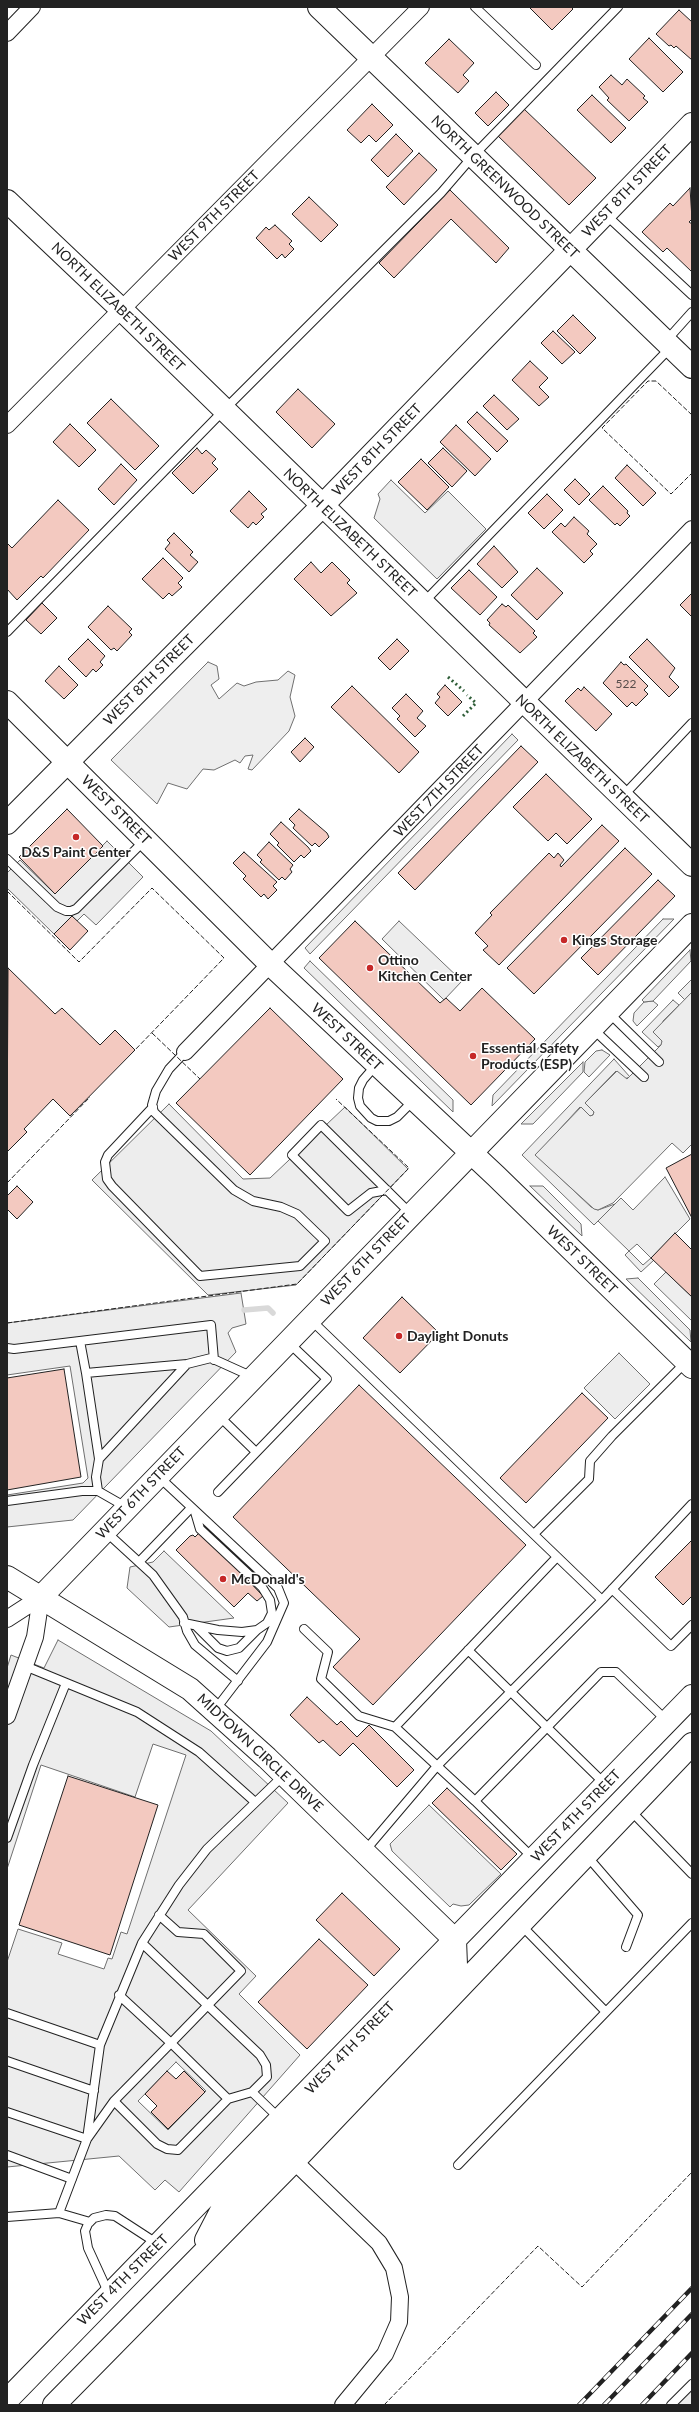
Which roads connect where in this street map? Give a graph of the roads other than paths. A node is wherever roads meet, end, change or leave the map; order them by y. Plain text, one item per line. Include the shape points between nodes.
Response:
1 (32, 7) edge
2 (319, 7) edge
3 (421, 7) edge
4 (475, 7) edge
5 (618, 7) edge
6 (7, 33) edge
7 (371, 58) junction
8 (536, 65) dead end
9 (687, 132) edge
10 (473, 156) junction
11 (7, 201) edge
12 (605, 214) junction
13 (570, 250) junction
14 (692, 295) edge
15 (122, 310) junction
16 (692, 312) edge
17 (668, 344) junction
18 (692, 367) edge
19 (224, 410) junction
20 (7, 424) edge
21 (322, 506) junction
22 (692, 529) edge
23 (422, 604) junction
24 (7, 632) edge
25 (7, 702) edge
26 (524, 703) junction
27 (692, 723) edge
28 (68, 762) junction
29 (622, 798) junction
30 (7, 823) edge
31 (146, 839) junction
32 (7, 858) edge
33 (692, 866) edge
34 (692, 925) edge
35 (270, 964) junction
36 (607, 1012) junction
37 (592, 1027) junction
38 (184, 1050) joint
39 (659, 1062) dead end
40 (376, 1064) junction
41 (644, 1077) dead end
42 (414, 1100) junction
43 (152, 1107) junction
44 (470, 1152) junction
45 (387, 1190) junction
46 (411, 1214) junction
47 (309, 1318) junction
48 (80, 1340) junction
49 (287, 1341) junction
50 (7, 1348) edge
51 (214, 1360) junction
52 (186, 1364) junction
53 (689, 1364) edge
54 (86, 1373) junction
55 (253, 1377) junction
56 (217, 1414) junction
57 (256, 1452) junction
58 (100, 1459) junction
59 (158, 1476) junction
60 (98, 1491) junction
61 (218, 1492) dead end
62 (7, 1501) edge
63 (692, 1504) edge
64 (127, 1507) junction
65 (193, 1510) junction
66 (105, 1530) junction
67 (534, 1534) junction
68 (557, 1557) junction
69 (139, 1562) junction
70 (7, 1577) edge
71 (612, 1589) junction
72 (41, 1597) junction
73 (602, 1600) junction
74 (7, 1619) edge
75 (184, 1623) junction
76 (196, 1625) junction
77 (692, 1625) edge
78 (304, 1629) dead end
79 (257, 1630) junction
80 (468, 1650) junction
81 (25, 1666) junction
82 (238, 1681) junction
83 (66, 1683) junction
84 (512, 1692) junction
85 (692, 1696) edge
86 (214, 1711) junction
87 (7, 1716) edge
88 (668, 1721) junction
89 (395, 1727) junction
90 (548, 1728) junction
91 (692, 1744) edge
92 (437, 1766) junction
93 (284, 1774) junction
94 (606, 1785) junction
95 (475, 1801) junction
96 (256, 1802) junction
97 (630, 1809) junction
98 (7, 1838) edge
99 (364, 1852) junction
100 (586, 1855) junction
101 (534, 1858) junction
102 (692, 1874) edge
103 (160, 1916) junction
104 (692, 1923) edge
105 (520, 1924) junction
106 (455, 1940) junction
107 (142, 1944) junction
108 (626, 1947) dead end
109 (119, 1995) junction
110 (207, 2006) junction
111 (606, 2012) junction
112 (7, 2013) edge
113 (171, 2043) junction
114 (100, 2044) junction
115 (7, 2061) edge
116 (94, 2091) junction
117 (252, 2092) junction
118 (228, 2099) junction
119 (114, 2101) junction
120 (7, 2112) edge
121 (280, 2119) junction
122 (87, 2139) junction
123 (7, 2156) edge
124 (294, 2161) junction
125 (458, 2165) dead end
126 (72, 2179) junction
127 (59, 2213) junction
128 (7, 2217) edge
129 (90, 2222) junction
130 (158, 2244) junction
131 (195, 2260) junction
132 (109, 2295) junction
133 (692, 2384) edge
134 (7, 2400) edge
135 (54, 2405) edge
136 (343, 2405) edge
137 (671, 2405) edge

1 - 6 street
2 - 7 main road, NORTH GREENWOOD STREET
3 - 7 street, WEST 9TH STREET
4 - 8 lane
5 - 10 lane
7 - 10 main road, NORTH GREENWOOD STREET
7 - 15 street, WEST 9TH STREET
9 - 12 main road, WEST 8TH STREET
10 - 13 main road, NORTH GREENWOOD STREET
10 - 19 lane via 441,193
11 - 15 main road, NORTH ELIZABETH STREET
12 - 13 main road, WEST 8TH STREET
12 - 14 lane
13 - 17 main road, NORTH GREENWOOD STREET
13 - 21 main road, WEST 8TH STREET
15 - 19 main road, NORTH ELIZABETH STREET
15 - 20 street, WEST 9TH STREET
16 - 17 lane
17 - 18 main road, NORTH GREENWOOD STREET
17 - 23 lane
19 - 21 main road, NORTH ELIZABETH STREET
19 - 24 lane
21 - 23 main road, NORTH ELIZABETH STREET
21 - 28 main road, WEST 8TH STREET
22 - 26 street, WEST 7TH STREET
23 - 26 main road, NORTH ELIZABETH STREET
25 - 28 main road, WEST STREET
26 - 29 main road, NORTH ELIZABETH STREET
26 - 35 street, WEST 7TH STREET
27 - 29 lane
28 - 30 main road, WEST 8TH STREET
28 - 31 main road, WEST STREET
29 - 33 main road, NORTH ELIZABETH STREET
31 - 32 lane via 76,909 71,911 57,906
31 - 35 main road, WEST STREET
34 - 36 main road, WEST 6TH STREET
35 - 38 street, WEST 7TH STREET
35 - 40 main road, WEST STREET
36 - 37 main road, WEST 6TH STREET
36 - 39 lane
37 - 41 lane
37 - 44 main road, WEST 6TH STREET
38 - 43 lane via 156,1091
40 - 42 main road, WEST STREET
40 - 42 lane via 363,1080 358,1098 360,1106 371,1118 382,1122 389,1121 397,1117
42 - 44 main road, WEST STREET
43 - 43 lane via 154,1112 234,1190 253,1201 281,1206 297,1214 325,1241 300,1266 200,1276 107,1179 105,1162 108,1155
44 - 46 main road, WEST 6TH STREET
44 - 53 main road, WEST STREET
45 - 45 lane via 321,1125 292,1155 348,1211 371,1193
45 - 46 lane
46 - 47 main road, WEST 6TH STREET
47 - 49 main road, WEST 6TH STREET
47 - 67 lane
48 - 50 lane
48 - 51 lane via 212,1325
48 - 54 lane
49 - 55 main road, WEST 6TH STREET
49 - 57 lane via 327,1379
51 - 52 lane via 211,1358
51 - 55 lane
52 - 54 lane
52 - 58 lane
53 - 67 lane via 603,1446 590,1461 589,1479
54 - 58 lane
55 - 56 main road, WEST 6TH STREET
56 - 57 lane
56 - 59 main road, WEST 6TH STREET
57 - 61 lane
58 - 60 lane via 96,1477
59 - 64 main road, WEST 6TH STREET
59 - 65 lane
60 - 62 lane
60 - 64 lane
63 - 71 lane
64 - 66 main road, WEST 6TH STREET
65 - 69 lane
65 - 79 lane via 200,1529 262,1587 270,1600 272,1613 267,1623
65 - 82 lane via 278,1588 284,1603 267,1642
66 - 69 lane
66 - 72 main road, WEST 6TH STREET
67 - 68 lane
68 - 73 lane
68 - 80 lane
69 - 75 lane via 153,1575 183,1617
70 - 72 main road, MIDTOWN CIRCLE DRIVE
71 - 73 lane
71 - 77 lane via 671,1646
72 - 74 street
72 - 81 street via 35,1637
72 - 86 main road, MIDTOWN CIRCLE DRIVE via 190,1690
73 - 84 lane
75 - 76 lane
75 - 82 lane via 195,1645
76 - 79 lane via 236,1632
76 - 79 lane via 218,1648 226,1651 239,1648
78 - 89 lane via 328,1652 321,1679 359,1716
80 - 84 lane
80 - 89 lane
81 - 83 lane
81 - 87 street
82 - 86 lane
83 - 96 lane via 137,1712 199,1752
83 - 98 lane
84 - 90 lane
84 - 92 lane
85 - 88 main road, WEST 4TH STREET
86 - 93 main road, MIDTOWN CIRCLE DRIVE
88 - 90 lane via 616,1672 601,1672
88 - 94 main road, WEST 4TH STREET
89 - 92 lane
90 - 94 lane
90 - 95 lane
91 - 97 main road
92 - 95 lane
92 - 99 lane
93 - 96 lane
93 - 99 main road, MIDTOWN CIRCLE DRIVE
94 - 101 main road, WEST 4TH STREET
95 - 101 lane
96 - 103 lane via 207,1849 179,1885
97 - 100 main road
97 - 102 lane
99 - 106 main road, MIDTOWN CIRCLE DRIVE
100 - 105 main road
100 - 108 lane via 638,1916
101 - 106 main road, WEST 4TH STREET
103 - 107 lane
103 - 110 lane via 178,1932 204,1934 241,1971
104 - 111 lane
105 - 111 lane
105 - 124 main road
106 - 121 main road, WEST 4TH STREET
106 - 131 main road via 456,1965 221,2211
107 - 109 lane
107 - 110 lane
109 - 113 lane
109 - 114 lane
110 - 113 lane
110 - 117 lane via 260,2055 266,2065 267,2077
111 - 125 lane
112 - 114 lane
113 - 118 lane
113 - 119 lane
114 - 116 lane
115 - 116 lane
116 - 122 lane
117 - 118 lane
117 - 121 lane
118 - 119 lane via 178,2150 167,2149 157,2144
119 - 122 lane
120 - 122 lane
121 - 130 main road, WEST 4TH STREET
122 - 126 lane
123 - 126 lane
124 - 131 main road
124 - 136 street via 379,2243 394,2268 397,2282 400,2297 399,2322 385,2354
126 - 127 lane
127 - 128 lane
127 - 129 lane
129 - 130 lane via 94,2218 106,2215 115,2216
129 - 132 lane via 85,2231 88,2248
130 - 132 main road, WEST 4TH STREET
131 - 135 main road
132 - 134 main road, WEST 4TH STREET
133 - 137 lane

